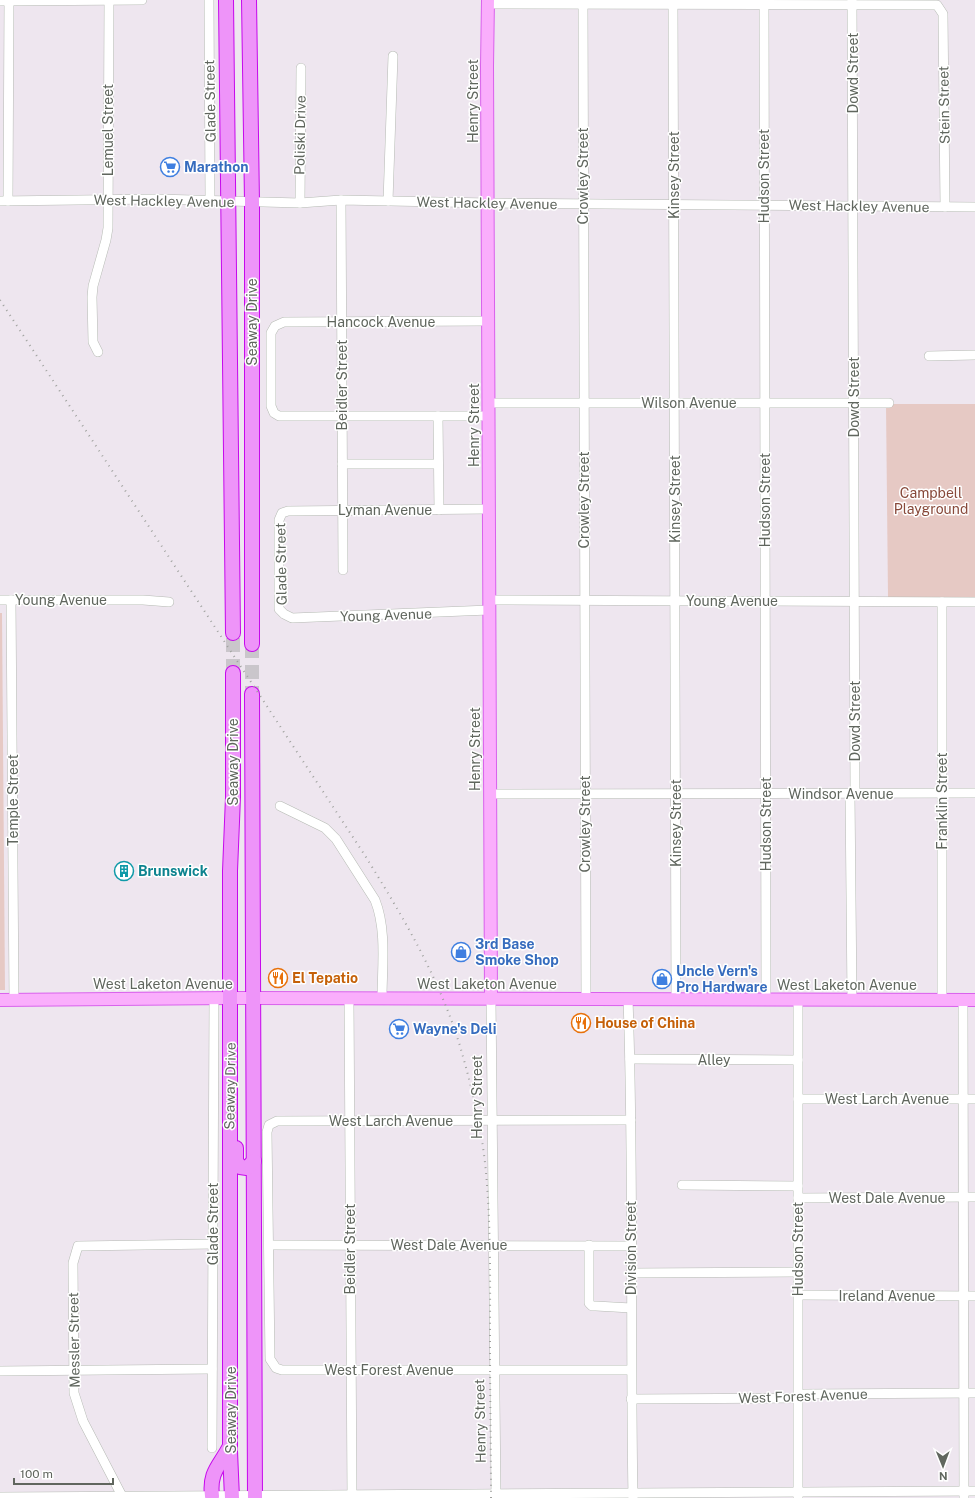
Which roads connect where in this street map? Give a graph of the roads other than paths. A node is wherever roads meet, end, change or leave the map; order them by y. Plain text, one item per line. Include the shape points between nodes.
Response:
1 (6, 0) edge
2 (109, 0) edge
3 (142, 0) edge
4 (209, 0) edge
5 (226, 0) edge
6 (249, 0) edge
7 (488, 2) edge
8 (583, 2) edge
9 (673, 2) edge
10 (764, 2) edge
11 (852, 2) edge
12 (393, 56) dead end
13 (301, 68) dead end
14 (227, 74) junction
15 (251, 185) junction
16 (108, 200) junction
17 (341, 200) junction
18 (4, 201) edge
19 (210, 201) junction
20 (229, 201) junction
21 (388, 201) junction
22 (252, 202) junction
23 (300, 202) junction
24 (489, 203) junction
25 (584, 204) junction
26 (674, 205) junction
27 (764, 205) junction
28 (854, 205) junction
29 (945, 207) junction
30 (975, 207) edge
31 (229, 216) junction
32 (342, 321) junction
33 (489, 321) junction
34 (251, 342) junction
35 (98, 352) dead end
36 (975, 355) edge
37 (929, 356) dead end
38 (584, 402) junction
39 (490, 403) junction
40 (675, 403) junction
41 (765, 403) junction
42 (854, 403) junction
43 (889, 403) dead end
44 (438, 416) junction
45 (489, 416) junction
46 (342, 417) junction
47 (342, 464) junction
48 (438, 464) junction
49 (489, 509) junction
50 (342, 510) junction
51 (439, 510) junction
52 (282, 513) joint
53 (343, 570) dead end
54 (0, 600) edge
55 (11, 600) junction
56 (584, 601) junction
57 (675, 601) junction
58 (169, 602) dead end
59 (764, 602) junction
60 (854, 602) junction
61 (942, 602) junction
62 (975, 602) edge
63 (489, 605) junction
64 (284, 614) joint
65 (233, 633) tunnel mouth
66 (252, 644) tunnel mouth
67 (233, 673) tunnel mouth
68 (252, 694) tunnel mouth
69 (942, 793) junction
70 (975, 793) edge
71 (491, 794) junction
72 (676, 794) junction
73 (853, 794) junction
74 (585, 795) junction
75 (766, 795) junction
76 (280, 806) dead end
77 (230, 871) junction
78 (254, 983) junction
79 (231, 998) junction
80 (214, 999) junction
81 (350, 999) junction
82 (382, 999) junction
83 (491, 999) junction
84 (586, 999) junction
85 (628, 999) junction
86 (676, 999) junction
87 (0, 1000) edge
88 (14, 1000) junction
89 (254, 1000) junction
90 (766, 1000) junction
91 (798, 1000) junction
92 (852, 1000) junction
93 (942, 1000) junction
94 (969, 1000) edge
95 (231, 1015) junction
96 (630, 1059) junction
97 (798, 1060) junction
98 (798, 1099) junction
99 (964, 1100) junction
100 (975, 1100) edge
101 (492, 1120) junction
102 (631, 1120) junction
103 (349, 1121) junction
104 (254, 1161) junction
105 (682, 1185) dead end
106 (795, 1186) junction
107 (964, 1197) junction
108 (975, 1197) edge
109 (798, 1198) junction
110 (213, 1244) junction
111 (269, 1245) junction
112 (350, 1245) junction
113 (492, 1245) junction
114 (589, 1245) junction
115 (630, 1246) junction
116 (798, 1272) junction
117 (631, 1273) junction
118 (798, 1295) junction
119 (964, 1296) junction
120 (975, 1296) edge
121 (631, 1308) junction
122 (231, 1331) junction
123 (212, 1369) junction
124 (494, 1369) junction
125 (73, 1370) junction
126 (350, 1370) junction
127 (629, 1370) junction
128 (0, 1371) edge
129 (964, 1393) junction
130 (975, 1393) edge
131 (797, 1398) junction
132 (631, 1399) junction
133 (230, 1445) junction
134 (212, 1448) dead end
135 (254, 1476) junction
136 (975, 1491) edge
137 (798, 1495) edge
138 (964, 1495) edge
139 (122, 1496) junction
140 (255, 1496) edge
141 (496, 1496) edge
142 (633, 1496) edge
143 (0, 1497) edge
144 (212, 1497) edge
145 (232, 1497) edge
146 (352, 1497) edge

1 - 2 street
1 - 18 street
2 - 3 street
2 - 16 street, Lemuel Street
4 - 19 street, Glade Street
5 - 14 highway, Seaway Drive
6 - 15 highway, Seaway Drive
7 - 8 street
7 - 24 main road, Henry Street
8 - 9 street
8 - 25 street, Crowley Street
9 - 10 street
9 - 26 street, Kinsey Street
10 - 11 street
10 - 27 street, Hudson Street
11 - 28 street, Dowd Street
11 - 29 street, Stein Street via 938,5 943,14
12 - 21 street
13 - 23 street, Poliski Drive
14 - 15 highway via 234,65 241,69 244,76 245,167
14 - 20 highway, Seaway Drive
15 - 22 highway, Seaway Drive
16 - 18 street, West Hackley Avenue
16 - 19 street, West Hackley Avenue
16 - 35 street, Lemuel Street via 106,240 92,286 93,342
17 - 21 street, West Hackley Avenue
17 - 23 street, West Hackley Avenue
17 - 32 street, Beidler Street
19 - 20 street, West Hackley Avenue
20 - 22 street, West Hackley Avenue
20 - 31 highway, Seaway Drive
21 - 24 street, West Hackley Avenue
22 - 23 street, West Hackley Avenue
22 - 34 highway, Seaway Drive
24 - 25 street, West Hackley Avenue
24 - 33 main road, Henry Street
25 - 26 street, West Hackley Avenue
25 - 38 street, Crowley Street
26 - 27 street, West Hackley Avenue
26 - 40 street, Kinsey Street
27 - 28 street, West Hackley Avenue
27 - 41 street, Hudson Street
28 - 29 street, West Hackley Avenue
28 - 42 street, Dowd Street
29 - 30 street, West Hackley Avenue
31 - 34 highway via 233,226 235,337 241,347 248,346
31 - 65 highway, Seaway Drive
32 - 33 street, Hancock Avenue
32 - 46 street, Beidler Street
32 - 46 street, Hancock Avenue via 284,322 275,326 271,338 271,406 274,413 283,417
33 - 39 main road, Henry Street
34 - 66 highway, Seaway Drive
36 - 37 street
38 - 39 street, Wilson Avenue
38 - 40 street, Wilson Avenue
38 - 56 street, Crowley Street
39 - 45 main road, Henry Street
40 - 41 street, Wilson Avenue
40 - 57 street, Kinsey Street
41 - 42 street, Wilson Avenue
41 - 59 street, Hudson Street
42 - 43 street, Wilson Avenue
42 - 60 street, Dowd Street
44 - 45 street
44 - 46 street
44 - 48 street
45 - 49 main road, Henry Street
46 - 47 street, Beidler Street
47 - 48 street
47 - 50 street, Beidler Street
48 - 51 street
49 - 51 street, Lyman Avenue
49 - 63 main road, Henry Street
50 - 51 street, Lyman Avenue
50 - 52 street, Lyman Avenue
50 - 53 street, Beidler Street
52 - 64 street, Glade Street via 279,520 279,609
54 - 55 street, Young Avenue
55 - 58 street, Young Avenue
55 - 88 street, Temple Street
56 - 57 street, Young Avenue
56 - 63 street, Young Avenue
56 - 74 street, Crowley Street
57 - 59 street, Young Avenue
57 - 72 street, Kinsey Street
59 - 60 street, Young Avenue
59 - 75 street, Hudson Street
60 - 61 street, Young Avenue
60 - 73 street, Dowd Street
61 - 62 street, Young Avenue
61 - 69 street, Franklin Street
63 - 64 street, Young Avenue via 292,618
63 - 71 main road, Henry Street
67 - 77 highway, Seaway Drive
68 - 78 highway, Seaway Drive
69 - 70 street, Windsor Avenue
69 - 73 street, Windsor Avenue
69 - 93 street, Franklin Street
71 - 74 street, Windsor Avenue
71 - 83 main road, Henry Street
72 - 74 street, Windsor Avenue
72 - 75 street, Windsor Avenue
72 - 86 street, Kinsey Street
73 - 75 street, Windsor Avenue
73 - 92 street, Dowd Street
74 - 84 street, Crowley Street
75 - 90 street, Hudson Street
76 - 82 street via 325,828 336,839 375,900 381,930
77 - 78 highway via 237,855 246,855 249,972
77 - 79 highway, Seaway Drive
78 - 89 highway, Seaway Drive
79 - 80 main road, West Laketon Avenue
79 - 89 main road, West Laketon Avenue
79 - 95 highway, Seaway Drive
80 - 88 main road, West Laketon Avenue
80 - 110 street, Glade Street
81 - 82 main road, West Laketon Avenue
81 - 89 main road, West Laketon Avenue
81 - 103 street, Beidler Street
82 - 83 main road, West Laketon Avenue
83 - 84 main road, West Laketon Avenue
83 - 101 street, Henry Street
84 - 85 main road, West Laketon Avenue
85 - 86 main road, West Laketon Avenue
85 - 96 street, Division Street
86 - 90 main road, West Laketon Avenue
87 - 88 main road, West Laketon Avenue
89 - 104 highway, Seaway Drive
90 - 91 main road, West Laketon Avenue
91 - 92 main road, West Laketon Avenue
91 - 97 street, Hudson Street
92 - 93 main road, West Laketon Avenue
93 - 94 main road, West Laketon Avenue
94 - 99 street
95 - 104 highway via 236,1026 236,1161 240,1167 245,1168 250,1167
95 - 122 highway, Seaway Drive
96 - 97 street, Alley
96 - 102 street, Division Street
97 - 98 street, Hudson Street
98 - 99 street, West Larch Avenue
98 - 106 street, Hudson Street
99 - 100 street, West Larch Avenue
99 - 107 street
101 - 102 street, West Larch Avenue
101 - 103 street, West Larch Avenue
101 - 113 street, Henry Street
102 - 115 street, Division Street
103 - 111 street, West Larch Avenue via 272,1122 267,1132
103 - 112 street, Beidler Street
104 - 135 highway, Seaway Drive
105 - 106 street
106 - 109 street, Hudson Street
107 - 108 street, West Dale Avenue
107 - 109 street, West Dale Avenue
107 - 119 street
109 - 116 street, Hudson Street
110 - 123 street, Glade Street
110 - 125 street, Messler Street via 78,1246 73,1263
111 - 112 street, West Dale Avenue
111 - 126 street, West Forest Avenue via 270,1359 273,1366 282,1370
112 - 113 street, West Dale Avenue
112 - 126 street, Beidler Street
113 - 114 street, West Dale Avenue
113 - 124 street, Henry Street
114 - 115 street, West Dale Avenue
114 - 121 street via 592,1306
115 - 117 street, Division Street
116 - 117 street
116 - 118 street, Hudson Street
117 - 121 street, Division Street
118 - 119 street, Ireland Avenue
118 - 131 street, Hudson Street
119 - 120 street, Ireland Avenue
119 - 129 street
121 - 127 street, Division Street
122 - 133 highway, Seaway Drive
122 - 135 highway via 240,1325 248,1330 249,1466
123 - 125 street
123 - 134 street, Glade Street
124 - 126 street, West Forest Avenue
124 - 127 street, West Forest Avenue
124 - 141 street, Henry Street
125 - 128 street
125 - 139 street, Messler Street via 74,1392 83,1421
126 - 146 street, Beidler Street
127 - 132 street, Division Street
129 - 130 street, West Forest Avenue
129 - 131 street, West Forest Avenue via 804,1394
129 - 138 street
131 - 132 street, West Forest Avenue
131 - 137 street, Hudson Street
132 - 142 street, Division Street
133 - 144 highway via 212,1478
133 - 145 highway, Seaway Drive
135 - 140 highway, Seaway Drive
136 - 138 street
137 - 138 street
137 - 142 street
139 - 143 street
139 - 144 street
140 - 145 street
140 - 146 street
141 - 142 street
141 - 146 street
144 - 145 street

